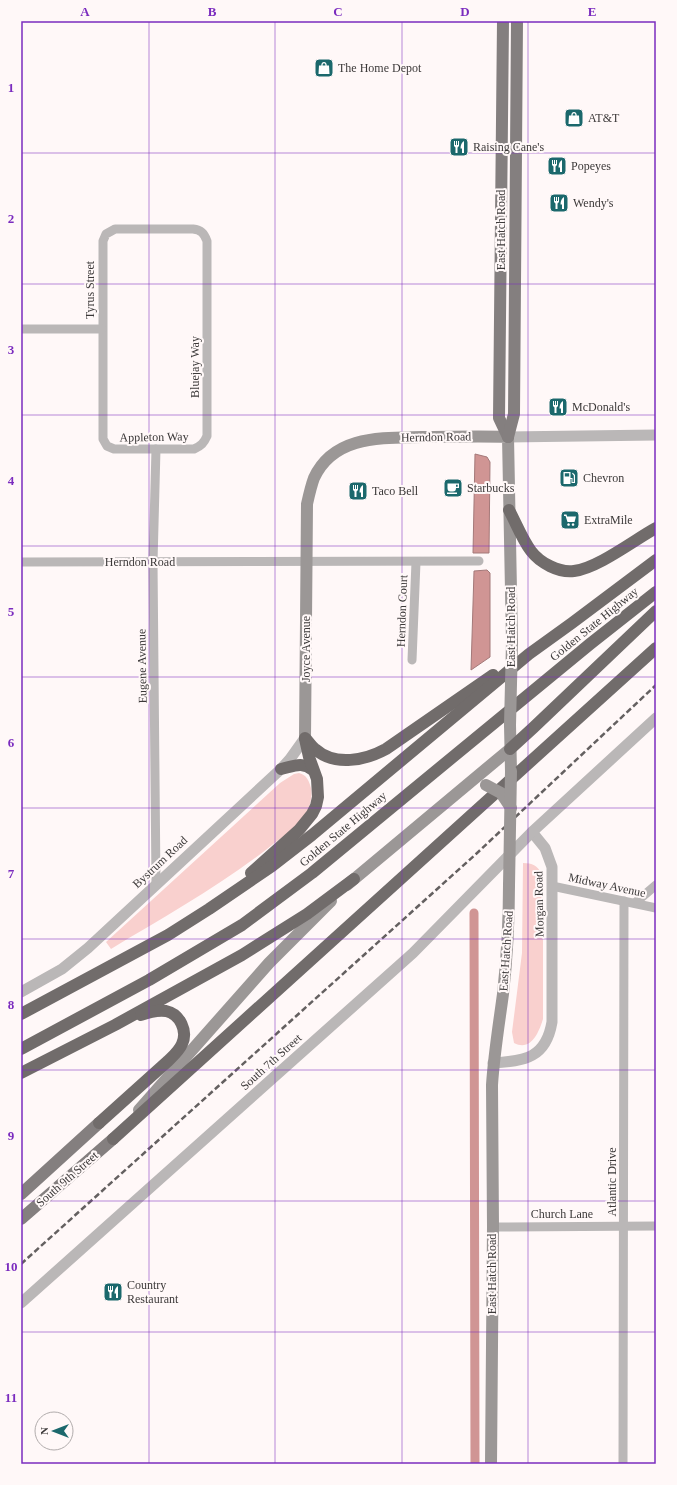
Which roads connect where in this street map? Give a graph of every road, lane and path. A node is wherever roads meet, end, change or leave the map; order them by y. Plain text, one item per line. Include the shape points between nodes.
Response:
1 (503, 21) edge
2 (517, 21) edge
3 (203, 233) joint
4 (21, 329) edge
5 (102, 329) junction
6 (656, 435) edge
7 (508, 436) junction
8 (202, 445) joint
9 (107, 446) joint
10 (156, 449) junction
11 (509, 510) junction
12 (656, 528) edge
13 (656, 560) edge
14 (306, 561) junction
15 (479, 561) dead end
16 (21, 562) edge
17 (153, 562) junction
18 (416, 562) junction
19 (656, 592) edge
20 (656, 611) edge
21 (656, 648) edge
22 (528, 654) junction
23 (412, 660) dead end
24 (656, 718) edge
25 (305, 738) junction
26 (510, 749) junction
27 (281, 769) junction
28 (313, 770) junction
29 (459, 791) junction
30 (511, 808) junction
31 (532, 832) junction
32 (354, 879) junction
33 (156, 884) junction
34 (656, 885) edge
35 (552, 886) junction
36 (624, 901) junction
37 (635, 903) junction
38 (656, 908) edge
39 (209, 909) junction
40 (21, 992) edge
41 (21, 1014) edge
42 (115, 1025) junction
43 (21, 1049) edge
44 (493, 1063) junction
45 (21, 1073) edge
46 (99, 1123) joint
47 (113, 1139) junction
48 (21, 1194) edge
49 (21, 1219) edge
50 (624, 1226) junction
51 (656, 1226) edge
52 (493, 1227) junction
53 (21, 1303) edge
54 (491, 1464) edge
55 (623, 1464) edge

1 - 7 main road, East Hatch Road via 499,418
2 - 7 main road, East Hatch Road via 514,414
3 - 5 street, Tyrus Street via 193,229 115,229 106,234 103,241
3 - 8 street, Bluejay Way via 207,241 207,436
4 - 5 street
5 - 9 street, Tyrus Street via 102,435
6 - 7 street, Herndon Road
7 - 11 main road, East Hatch Road
7 - 14 main road, Herndon Road via 384,438 359,441 337,451 321,467 311,486 306,516
8 - 10 street, Appleton Way via 194,449
9 - 10 street, Appleton Way via 114,449
10 - 17 street, Eugene Avenue
11 - 12 highway via 538,558 559,569 573,571 595,564
11 - 26 main road, East Hatch Road, bridge via 512,642
13 - 22 highway, Golden State Highway
14 - 17 street, Herndon Road
14 - 18 street, Herndon Road
14 - 25 main road, Joyce Avenue
15 - 18 street, Herndon Road
16 - 17 street, Herndon Road
17 - 33 street, Eugene Avenue
18 - 23 street, Herndon Court
19 - 43 highway, Golden State Highway via 312,873 242,925 149,980
20 - 26 highway
21 - 47 highway
22 - 25 highway via 482,682 386,749 369,757 351,760 328,756 316,750
22 - 39 highway, Golden State Highway via 312,835
24 - 31 street
25 - 27 street, Bystrum Road
25 - 28 highway
26 - 29 main road
26 - 30 main road, East Hatch Road, bridge
27 - 28 highway via 302,764
27 - 33 street, Bystrum Road
28 - 39 highway via 317,779 318,797 307,821 300,830
29 - 30 main road, bridge via 486,785 501,793
29 - 32 main road
30 - 44 main road, East Hatch Road, bridge via 509,934
31 - 35 street, Morgan Road via 545,848 552,867
31 - 53 street, South 7th Street via 413,953
32 - 42 highway via 307,914 242,955
32 - 47 main road via 269,963
33 - 40 street, Bystrum Road via 75,959
34 - 37 street
35 - 36 street, Midway Avenue
35 - 44 street, Morgan Road via 551,1032 541,1048 526,1059
36 - 37 street, Midway Avenue
36 - 50 street, Atlantic Drive
37 - 38 street, Midway Avenue
39 - 41 highway, Golden State Highway via 168,935
42 - 45 highway
42 - 46 highway via 146,1013 167,1011 180,1021 184,1030 183,1043 168,1061
44 - 52 main road, East Hatch Road
46 - 48 main road, South 9th Street
47 - 49 main road, South 9th Street
50 - 51 street, Church Lane
50 - 52 street, Church Lane
50 - 55 street, Atlantic Drive
52 - 54 main road, East Hatch Road

